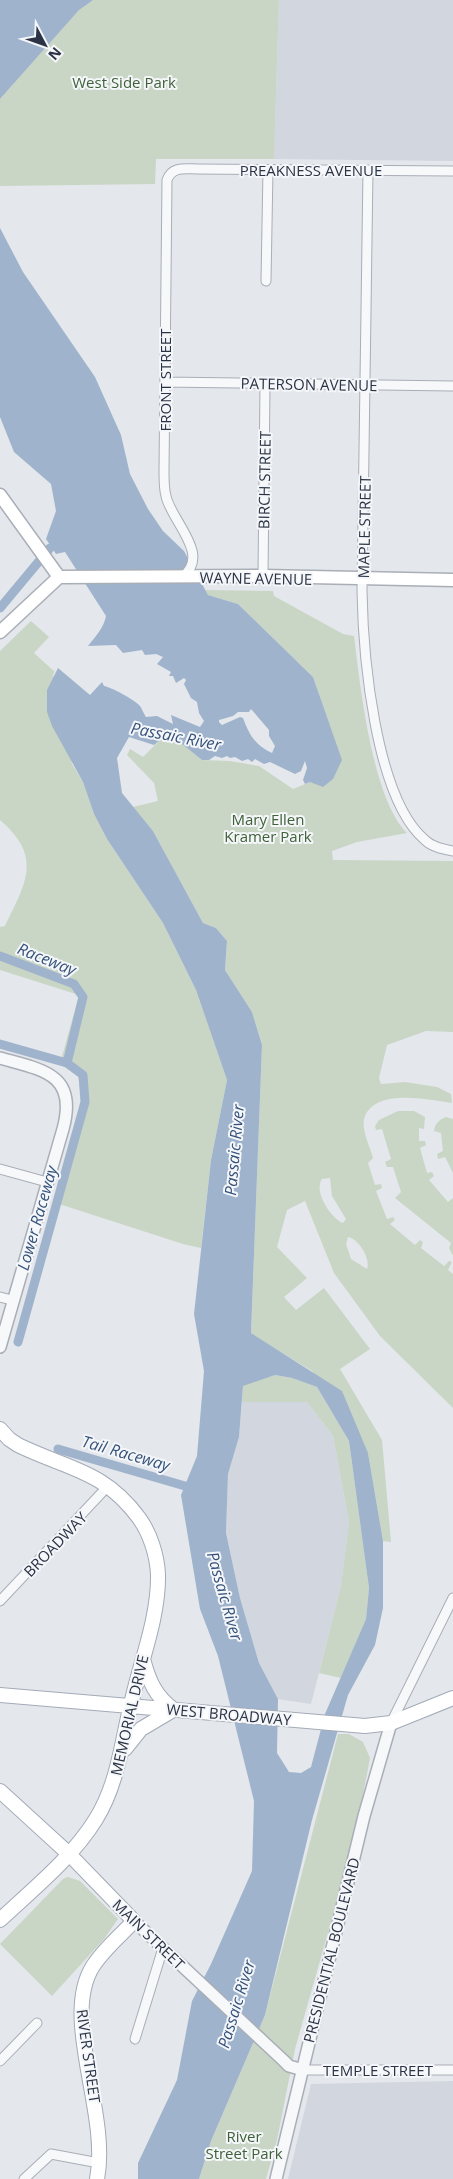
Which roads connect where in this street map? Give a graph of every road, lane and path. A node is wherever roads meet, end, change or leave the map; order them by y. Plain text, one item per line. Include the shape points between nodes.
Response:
1 (268, 170) junction
2 (368, 170) junction
3 (453, 171) edge
4 (170, 173) joint
5 (266, 281) dead end
6 (165, 382) junction
7 (265, 384) junction
8 (367, 385) junction
9 (453, 386) edge
10 (0, 495) edge
11 (263, 576) junction
12 (59, 577) junction
13 (182, 577) junction
14 (364, 580) junction
15 (453, 580) edge
16 (0, 632) edge
17 (453, 851) edge
18 (0, 1058) edge
19 (0, 1169) edge
20 (47, 1182) junction
21 (0, 1297) edge
22 (12, 1300) junction
23 (0, 1347) edge
24 (0, 1429) edge
25 (109, 1485) junction
26 (453, 1598) edge
27 (0, 1601) edge
28 (142, 1657) junction
29 (0, 1695) edge
30 (453, 1698) edge
31 (130, 1706) junction
32 (174, 1710) junction
33 (391, 1723) junction
34 (121, 1754) junction
35 (0, 1791) edge
36 (69, 1854) junction
37 (0, 1920) edge
38 (134, 1921) junction
39 (163, 1948) junction
40 (37, 2023) dead end
41 (134, 2039) dead end
42 (0, 2061) edge
43 (302, 2070) junction
44 (453, 2070) edge
45 (99, 2163) junction
46 (24, 2179) edge
47 (97, 2179) edge
48 (276, 2179) edge

1 - 2 street, PREAKNESS AVENUE
1 - 4 street, PREAKNESS AVENUE via 178,169
1 - 5 street
2 - 3 street, PREAKNESS AVENUE
2 - 8 street, MAPLE STREET
4 - 6 street, FRONT STREET via 165,228
6 - 7 street, PATERSON AVENUE
6 - 13 street, FRONT STREET via 166,497 191,547 194,560 192,568
7 - 8 street, PATERSON AVENUE
7 - 11 street, BIRCH STREET
8 - 9 street, PATERSON AVENUE
8 - 14 street, MAPLE STREET
10 - 12 main road
11 - 13 main road, WAYNE AVENUE
11 - 14 main road, WAYNE AVENUE
12 - 13 main road, WAYNE AVENUE
12 - 16 main road
14 - 15 main road, WAYNE AVENUE
14 - 17 street, MAPLE STREET via 364,642 374,714 389,778 408,819 419,834 429,844
18 - 20 street via 35,1068 63,1087 67,1107
19 - 20 street
20 - 22 street
21 - 22 street
22 - 23 street
24 - 25 main road, MEMORIAL DRIVE via 18,1445 84,1471
25 - 27 street, BROADWAY
25 - 28 main road, MEMORIAL DRIVE via 140,1519 156,1561 154,1607
26 - 33 street
28 - 31 main road, MEMORIAL DRIVE
28 - 32 main road via 151,1687
29 - 31 main road, WEST BROADWAY
30 - 33 main road, WEST BROADWAY
31 - 32 main road, WEST BROADWAY
31 - 34 main road, MEMORIAL DRIVE
32 - 33 main road, WEST BROADWAY via 377,1726
32 - 34 main road via 141,1729
33 - 43 street, PRESIDENTIAL BOULEVARD via 364,1816
34 - 36 main road, MEMORIAL DRIVE via 102,1809
35 - 36 main road, MAIN STREET
36 - 37 main road, MEMORIAL DRIVE
36 - 38 main road, MAIN STREET
38 - 39 street, MAIN STREET
38 - 45 main road, RIVER STREET via 93,1966 81,1997 82,2030 100,2138
39 - 41 street
39 - 43 street, MAIN STREET via 290,2066
40 - 42 street
43 - 44 street, TEMPLE STREET
43 - 48 street, PRESIDENTIAL BOULEVARD
45 - 46 street via 51,2154
45 - 47 main road, RIVER STREET

